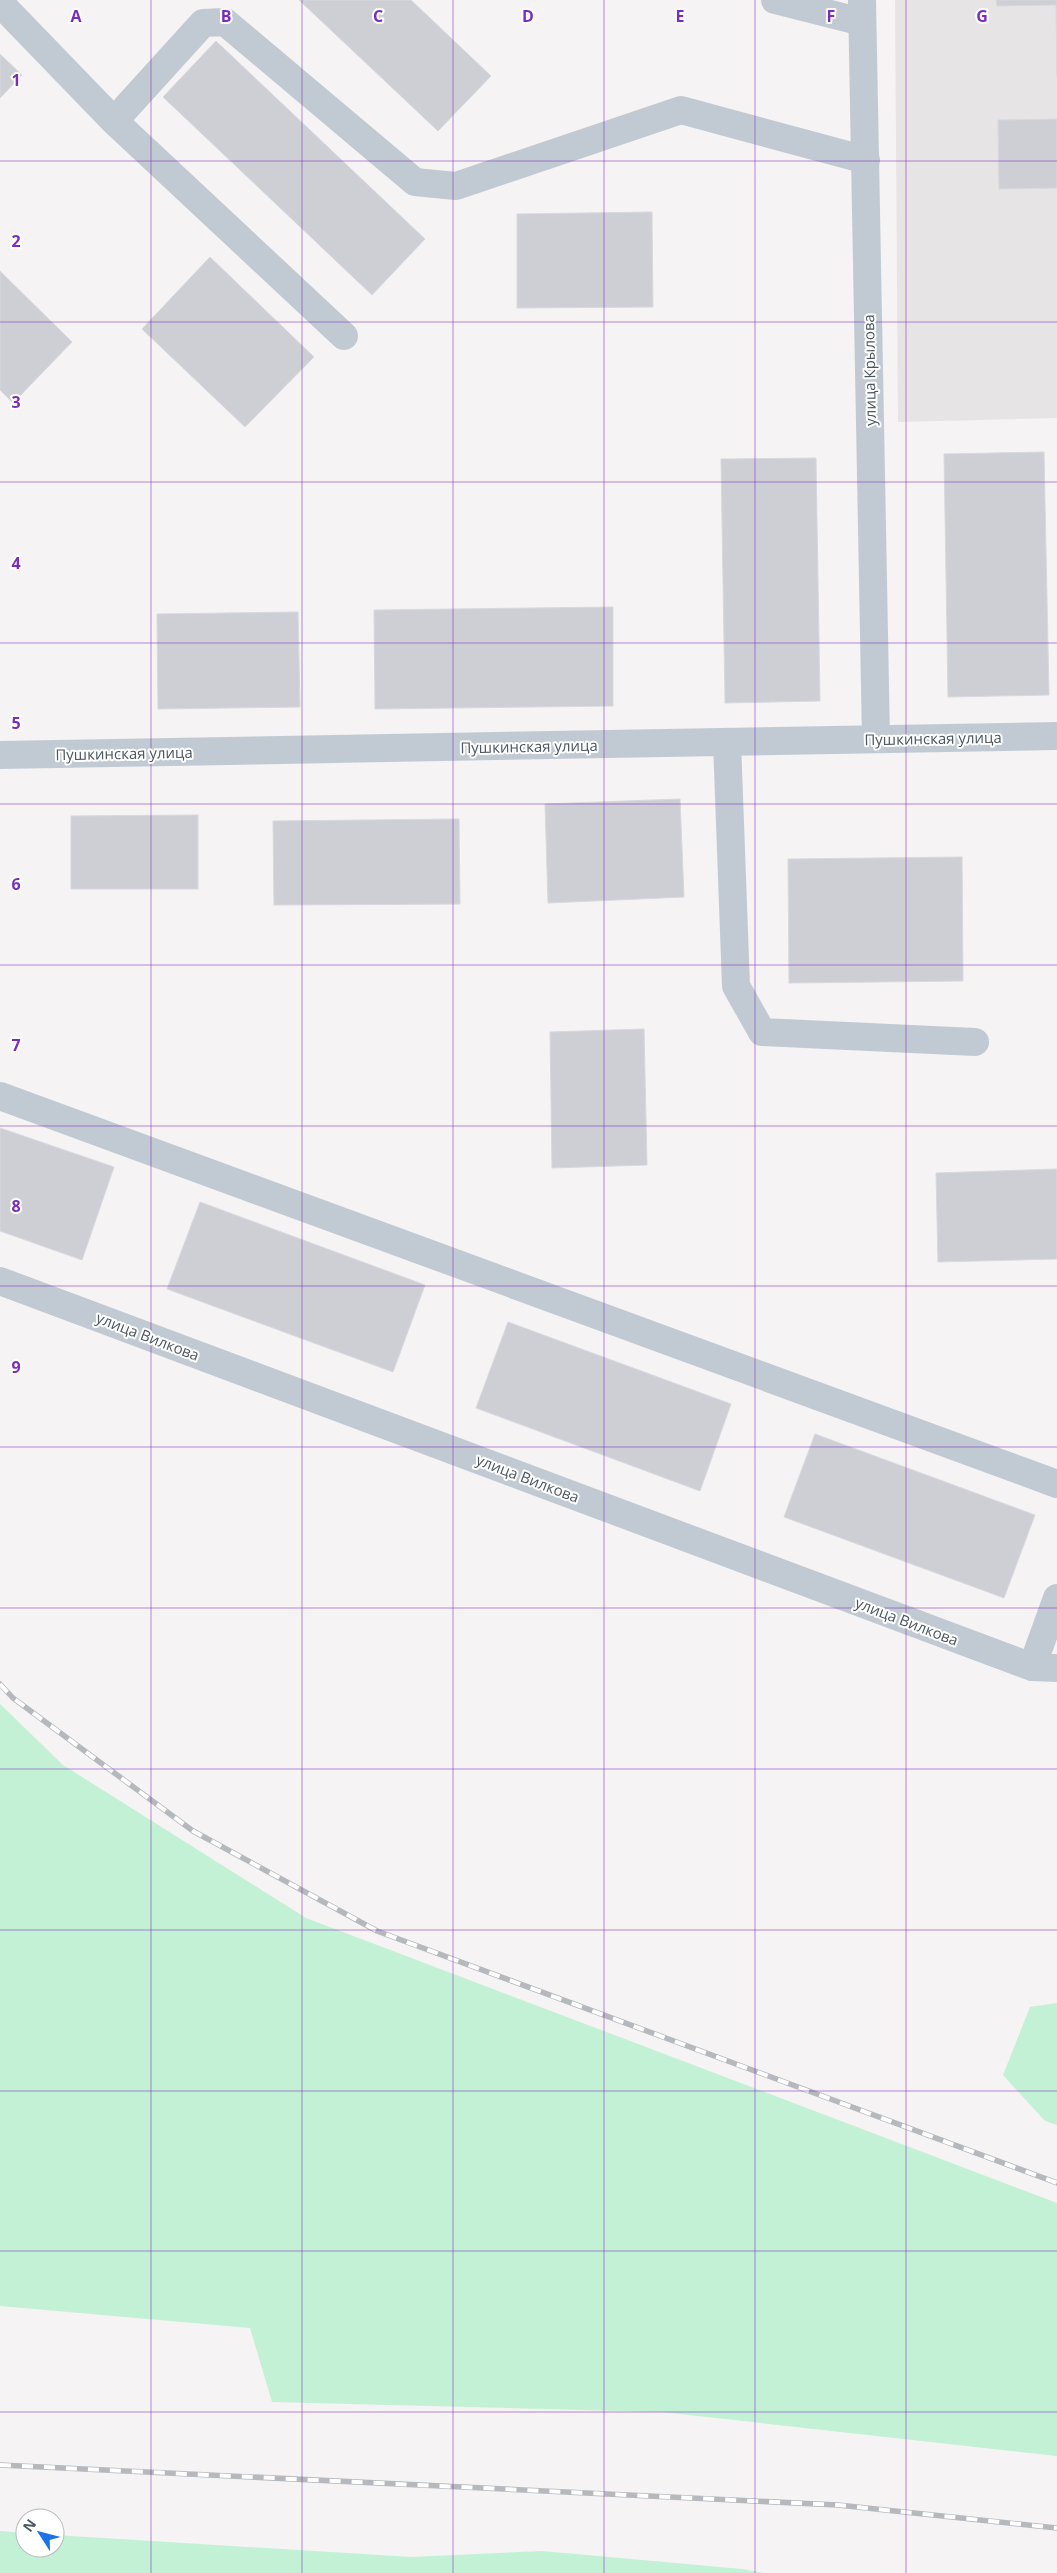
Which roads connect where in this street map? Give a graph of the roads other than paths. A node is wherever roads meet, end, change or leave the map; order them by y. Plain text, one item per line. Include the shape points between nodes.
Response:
1 (775, 0) edge
2 (0, 3) edge
3 (862, 11) edge
4 (114, 121) junction
5 (866, 160) junction
6 (344, 336) dead end
7 (1057, 736) edge
8 (876, 739) junction
9 (727, 742) junction
10 (0, 755) edge
11 (975, 1042) dead end
12 (0, 1096) edge
13 (0, 1281) edge
14 (1057, 1484) edge
15 (1057, 1598) edge
16 (1045, 1668) edge

1 - 3 street
2 - 4 street
3 - 5 street, улица Крылова
4 - 5 street via 203,23 225,22 415,182 456,186 681,110
4 - 6 street
5 - 8 street, улица Крылова
7 - 8 street, Пушкинская улица
8 - 9 street, Пушкинская улица
9 - 10 street, Пушкинская улица
9 - 11 street via 736,986 762,1032
12 - 14 street
13 - 16 street, улица Вилкова
15 - 16 street

